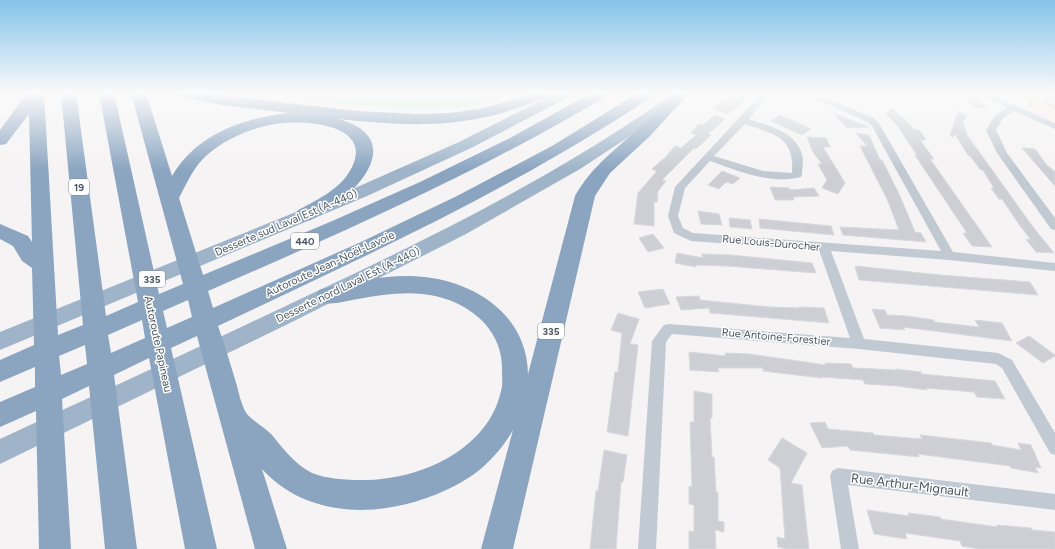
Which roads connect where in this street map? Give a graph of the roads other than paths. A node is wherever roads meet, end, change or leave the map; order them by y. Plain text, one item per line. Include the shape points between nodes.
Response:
1 (17, 119) edge
2 (36, 119) edge
3 (71, 119) edge
4 (111, 119) edge
5 (145, 119) edge
6 (284, 119) edge
7 (321, 119) edge
8 (403, 119) edge
9 (452, 119) edge
10 (516, 119) edge
11 (557, 119) edge
12 (606, 119) edge
13 (645, 119) edge
14 (657, 119) edge
15 (868, 119) edge
16 (997, 119) edge
17 (1039, 119) edge
18 (743, 120) joint
19 (1055, 126) edge
20 (0, 140) edge
21 (708, 157) junction
22 (169, 199) junction
23 (304, 216) junction
24 (1055, 226) edge
25 (0, 231) edge
26 (824, 248) junction
27 (949, 256) junction
28 (44, 264) junction
29 (1055, 267) edge
30 (327, 296) junction
31 (0, 341) edge
32 (859, 344) junction
33 (0, 371) edge
34 (0, 415) edge
35 (234, 420) junction
36 (1055, 448) edge
37 (0, 452) edge
38 (1055, 502) edge
39 (54, 549) edge
40 (121, 549) edge
41 (201, 549) edge
42 (271, 549) edge
43 (497, 549) edge
44 (647, 549) edge
45 (850, 549) edge

1 - 20 highway
2 - 28 highway
3 - 40 highway, 19
4 - 41 highway, Autoroute Papineau
5 - 22 highway
6 - 22 highway via 248,126 223,137 201,152 188,165
7 - 23 highway via 340,124 356,134 363,144 364,159 359,172 350,183
8 - 9 highway
10 - 23 highway, Desserte sud Laval Est (A-440) / 335 via 458,148
11 - 33 highway, 440 via 416,191 322,234
12 - 34 highway, Autoroute Jean-Noël-Lavoie via 551,152 416,224
13 - 30 highway, Desserte nord Laval Est (A-440) via 517,198
14 - 43 highway, 335 via 604,167 585,196
15 - 27 street via 876,125
16 - 24 street via 991,130 1002,153
17 - 19 street
18 - 21 street, Rue Louis-Durocher
18 - 21 street via 782,135 791,143 798,158 797,175 785,177 757,174
21 - 26 street, Rue Louis-Durocher via 680,187 673,216 678,230 691,237
22 - 35 highway
23 - 31 highway, Desserte sud Laval Est (A-440) / 335
25 - 28 highway via 21,241 30,256
26 - 27 street, Rue Louis-Durocher
26 - 32 street
27 - 29 street, Rue Louis-Durocher
28 - 39 highway
30 - 35 highway via 387,285 435,286 456,293 484,308 506,333 516,367 514,392 506,417 499,428 486,445 466,463 439,479 398,493 360,495 322,490 295,478 274,460 258,440
30 - 37 highway, Desserte nord Laval Est (A-440)
32 - 36 street, Rue Antoine-Forestier via 998,358 1007,364 1018,380
32 - 44 street, Rue Antoine-Forestier via 669,329 659,341
35 - 42 highway
38 - 45 street, Rue Arthur-Mignault via 838,476

